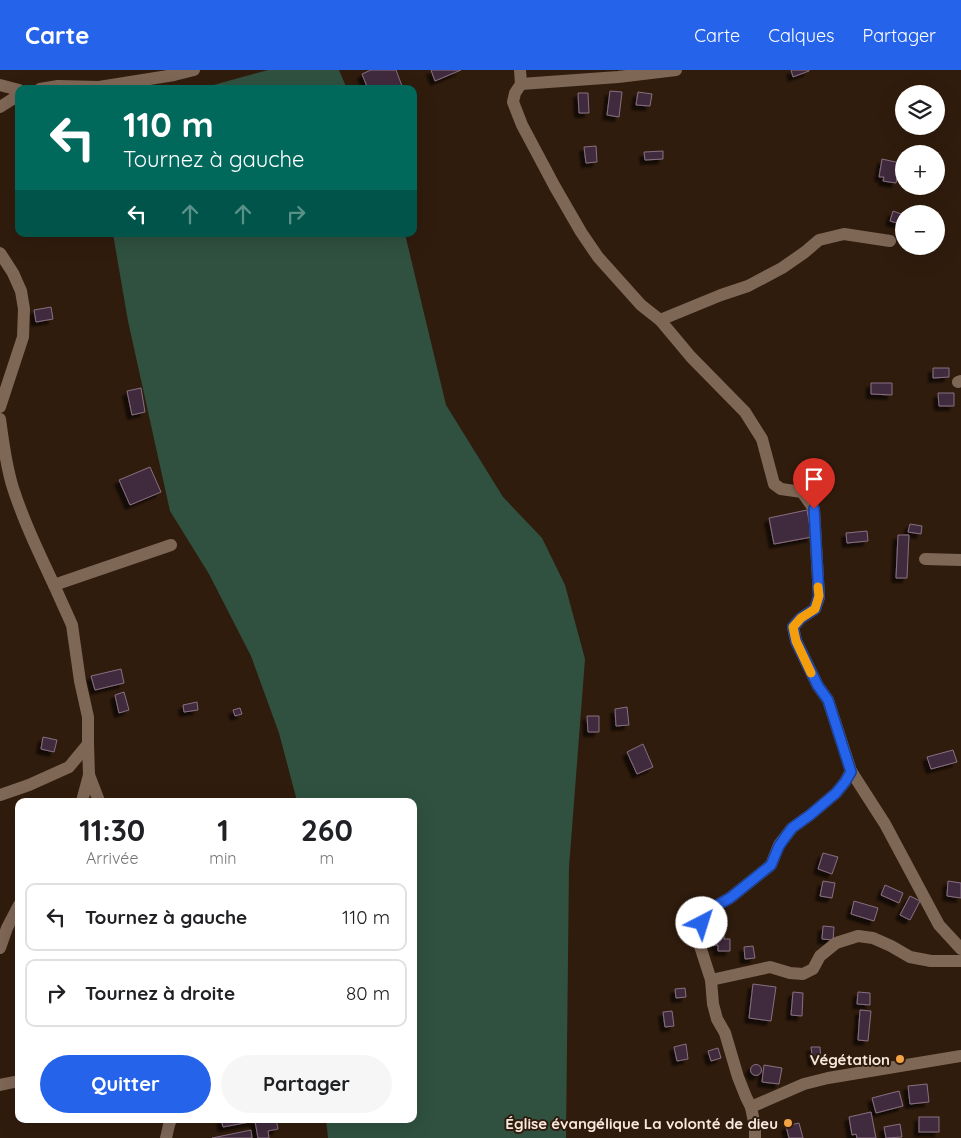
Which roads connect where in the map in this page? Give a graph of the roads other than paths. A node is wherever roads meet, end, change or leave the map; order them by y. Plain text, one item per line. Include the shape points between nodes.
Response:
1 (194, 70) edge
2 (520, 70) edge
3 (676, 70) edge
4 (521, 84) junction
5 (0, 85) edge
6 (112, 85) edge
7 (15, 89) edge
8 (15, 98) edge
9 (0, 107) edge
10 (890, 241) dead end
11 (0, 253) edge
12 (660, 320) junction
13 (0, 407) edge
14 (0, 420) edge
15 (171, 545) dead end
16 (925, 559) dead end
17 (961, 560) edge
18 (54, 585) junction
19 (88, 744) junction
20 (851, 772) junction
21 (89, 775) junction
22 (0, 795) edge
23 (83, 798) edge
24 (98, 798) edge
25 (15, 913) edge
26 (0, 948) edge
27 (961, 949) edge
28 (961, 961) edge
29 (711, 980) junction
30 (961, 1056) edge
31 (15, 1082) edge
32 (0, 1085) edge
33 (751, 1107) junction
34 (170, 1123) edge
35 (166, 1138) edge
36 (755, 1138) edge

1 - 6 street
2 - 4 street
3 - 4 street
4 - 12 street via 513,102 522,125 581,232 641,305
5 - 7 street
8 - 9 street
10 - 12 street via 844,234 819,240 782,268 748,286
11 - 13 street via 21,291 24,309 23,337
12 - 20 street via 745,412 762,439 774,484 782,489 802,492 814,509 819,596 815,609 793,627 796,641 828,700
14 - 18 street via 13,488
15 - 18 street
16 - 17 street
18 - 19 street via 72,625 88,717
19 - 21 street
19 - 22 street via 69,766
20 - 27 street via 885,824 939,925
20 - 29 street via 836,793 792,828 771,865 730,898 712,908 702,923 699,944
21 - 23 street
21 - 24 street
25 - 26 street
28 - 29 street via 931,961 910,956 872,938 858,936 836,944 820,956 812,969 802,974 770,967
29 - 33 street via 717,1019
30 - 33 street via 828,1078 804,1084
31 - 32 street
33 - 36 street
34 - 35 street

